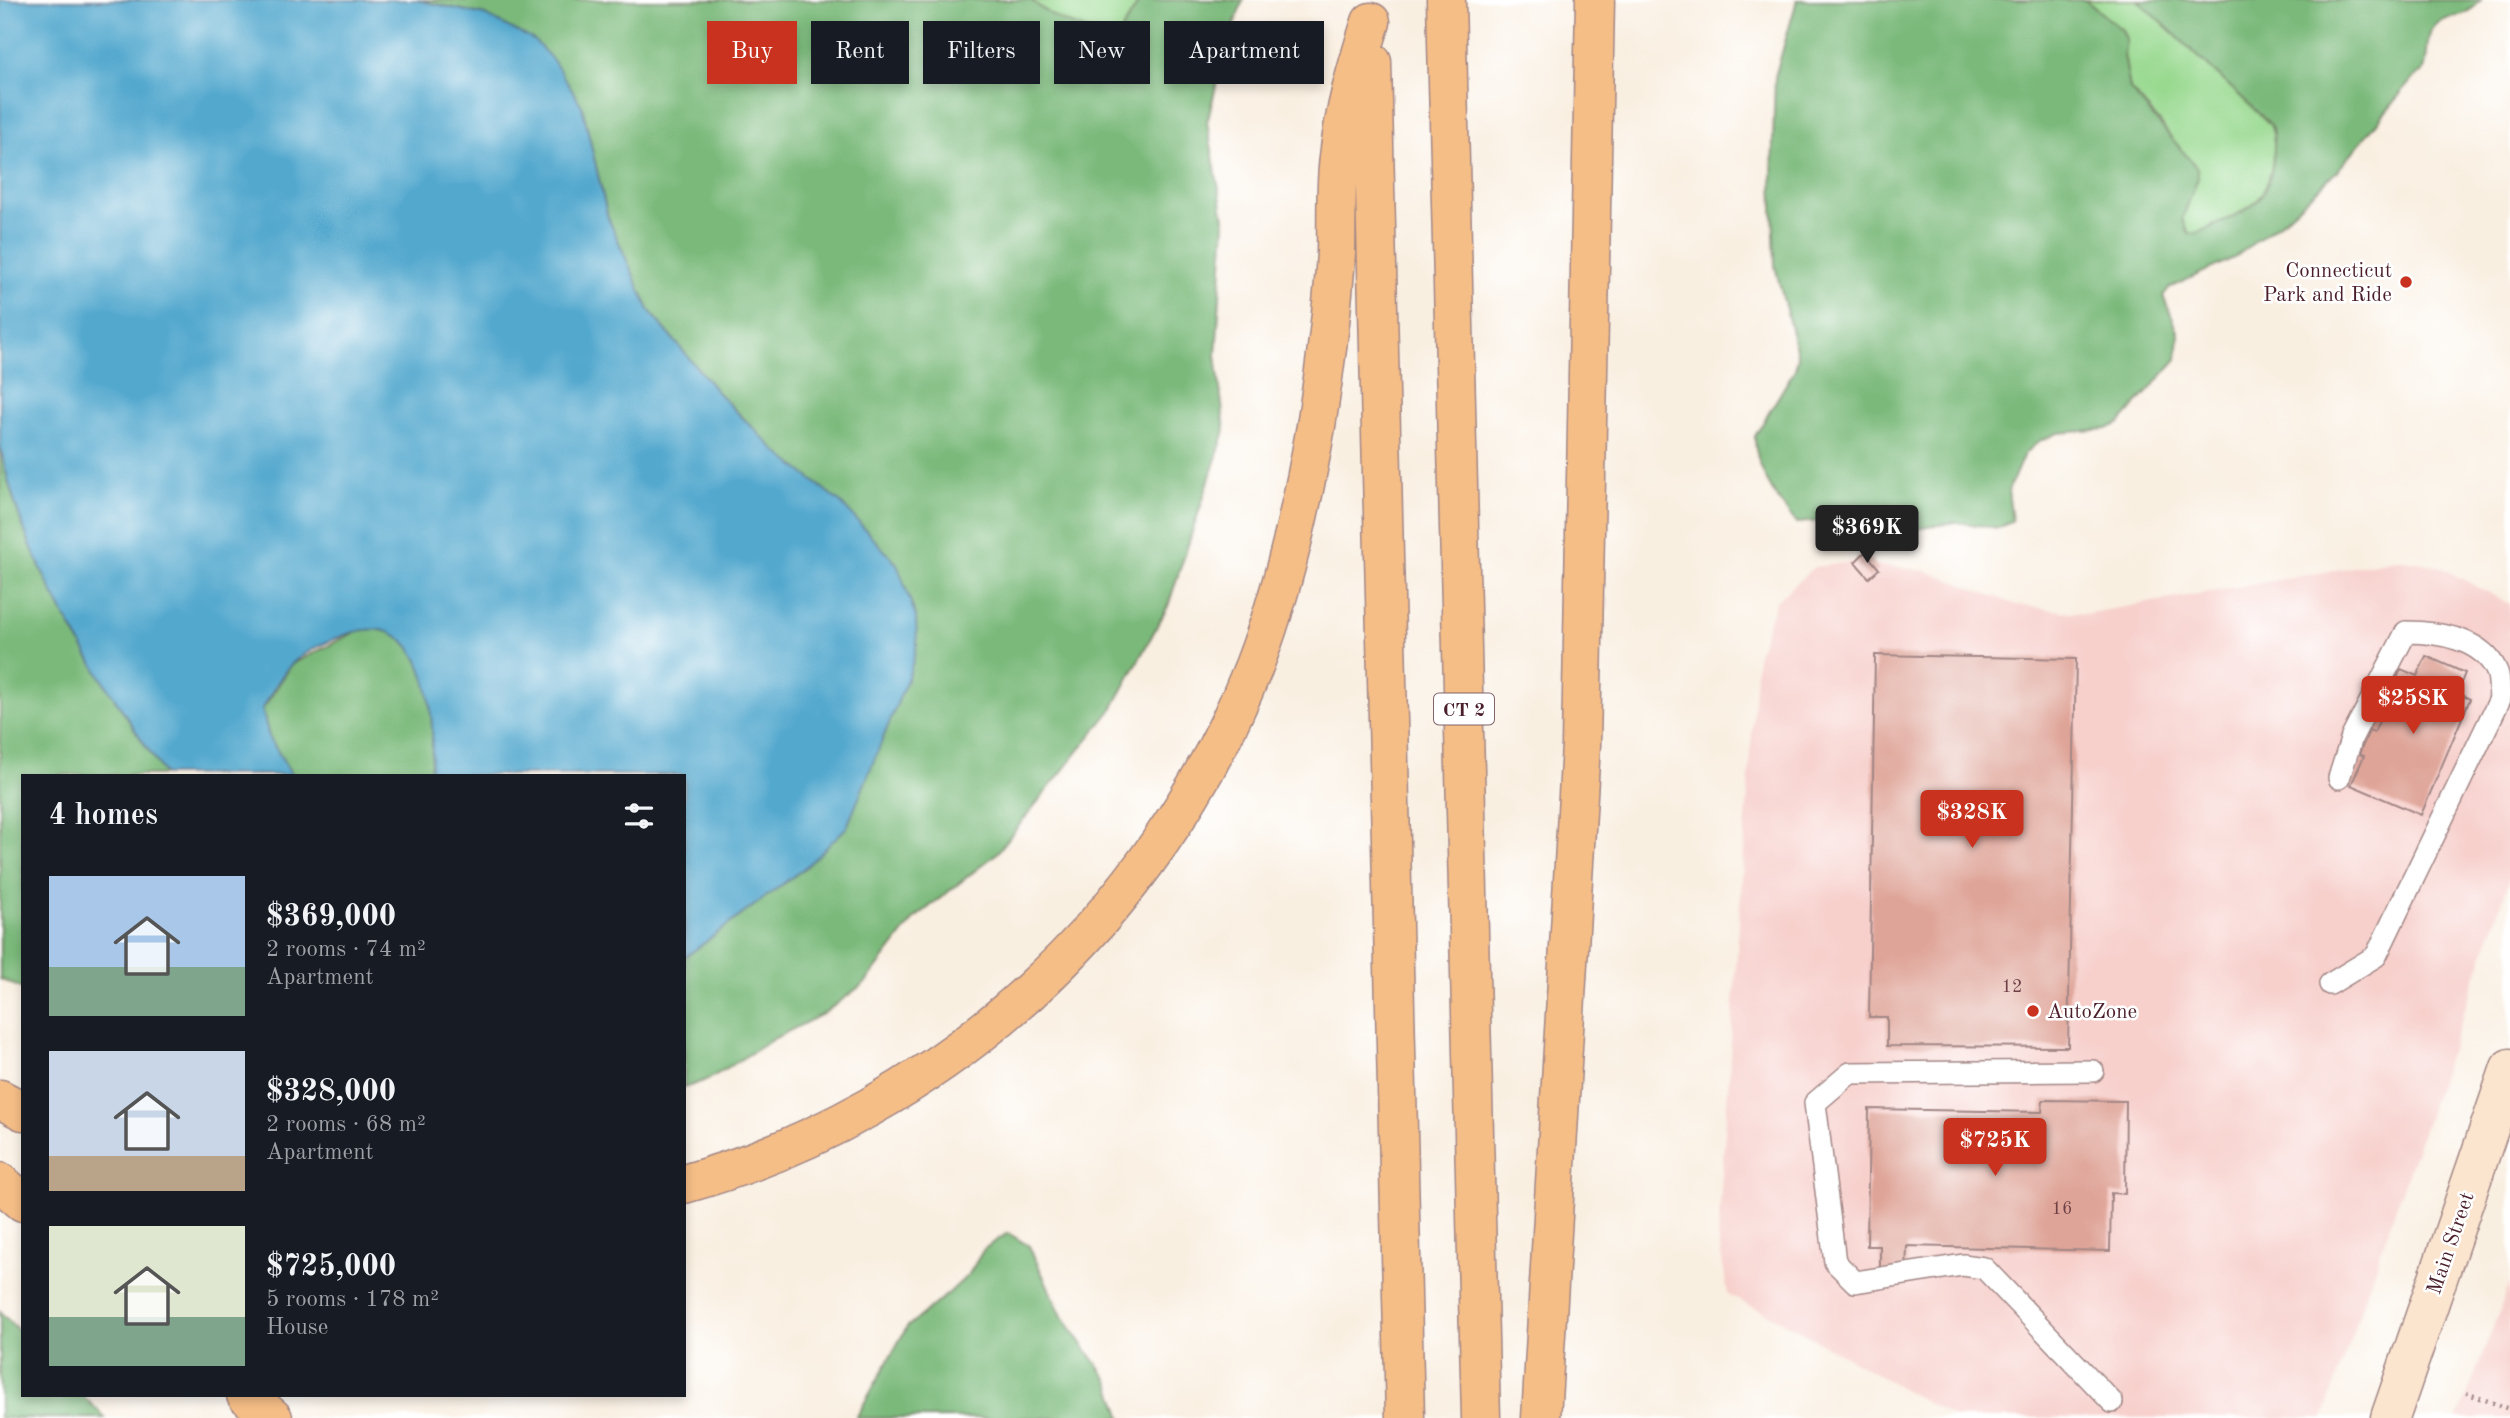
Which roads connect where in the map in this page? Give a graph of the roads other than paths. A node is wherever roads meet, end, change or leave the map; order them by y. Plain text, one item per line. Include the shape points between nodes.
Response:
1 (1446, 0) edge
2 (1595, 0) edge
3 (1371, 11) edge
4 (2339, 778) dead end
5 (2330, 984) dead end
6 (2510, 1068) edge
7 (2093, 1070) dead end
8 (0, 1099) edge
9 (21, 1110) edge
10 (0, 1182) edge
11 (686, 1183) edge
12 (21, 1200) edge
13 (248, 1397) edge
14 (2112, 1402) dead end
15 (273, 1418) edge
16 (1405, 1418) edge
17 (1481, 1418) edge
18 (1541, 1418) edge
19 (2390, 1418) edge

1 - 17 highway, CT 2
2 - 18 highway via 1581,745
3 - 11 highway via 1339,157 1328,344 1294,532 1254,667 1196,784 1150,857 1105,915 1045,980 985,1032 855,1114 779,1149
3 - 16 highway
4 - 5 lane via 2352,737 2406,632 2441,632 2480,651 2497,672 2500,699 2376,956
6 - 19 main road, Main Street
7 - 14 lane via 1850,1073 1815,1102 1835,1262 1855,1282 1962,1265 1984,1268
8 - 9 highway
10 - 12 highway
13 - 15 highway

